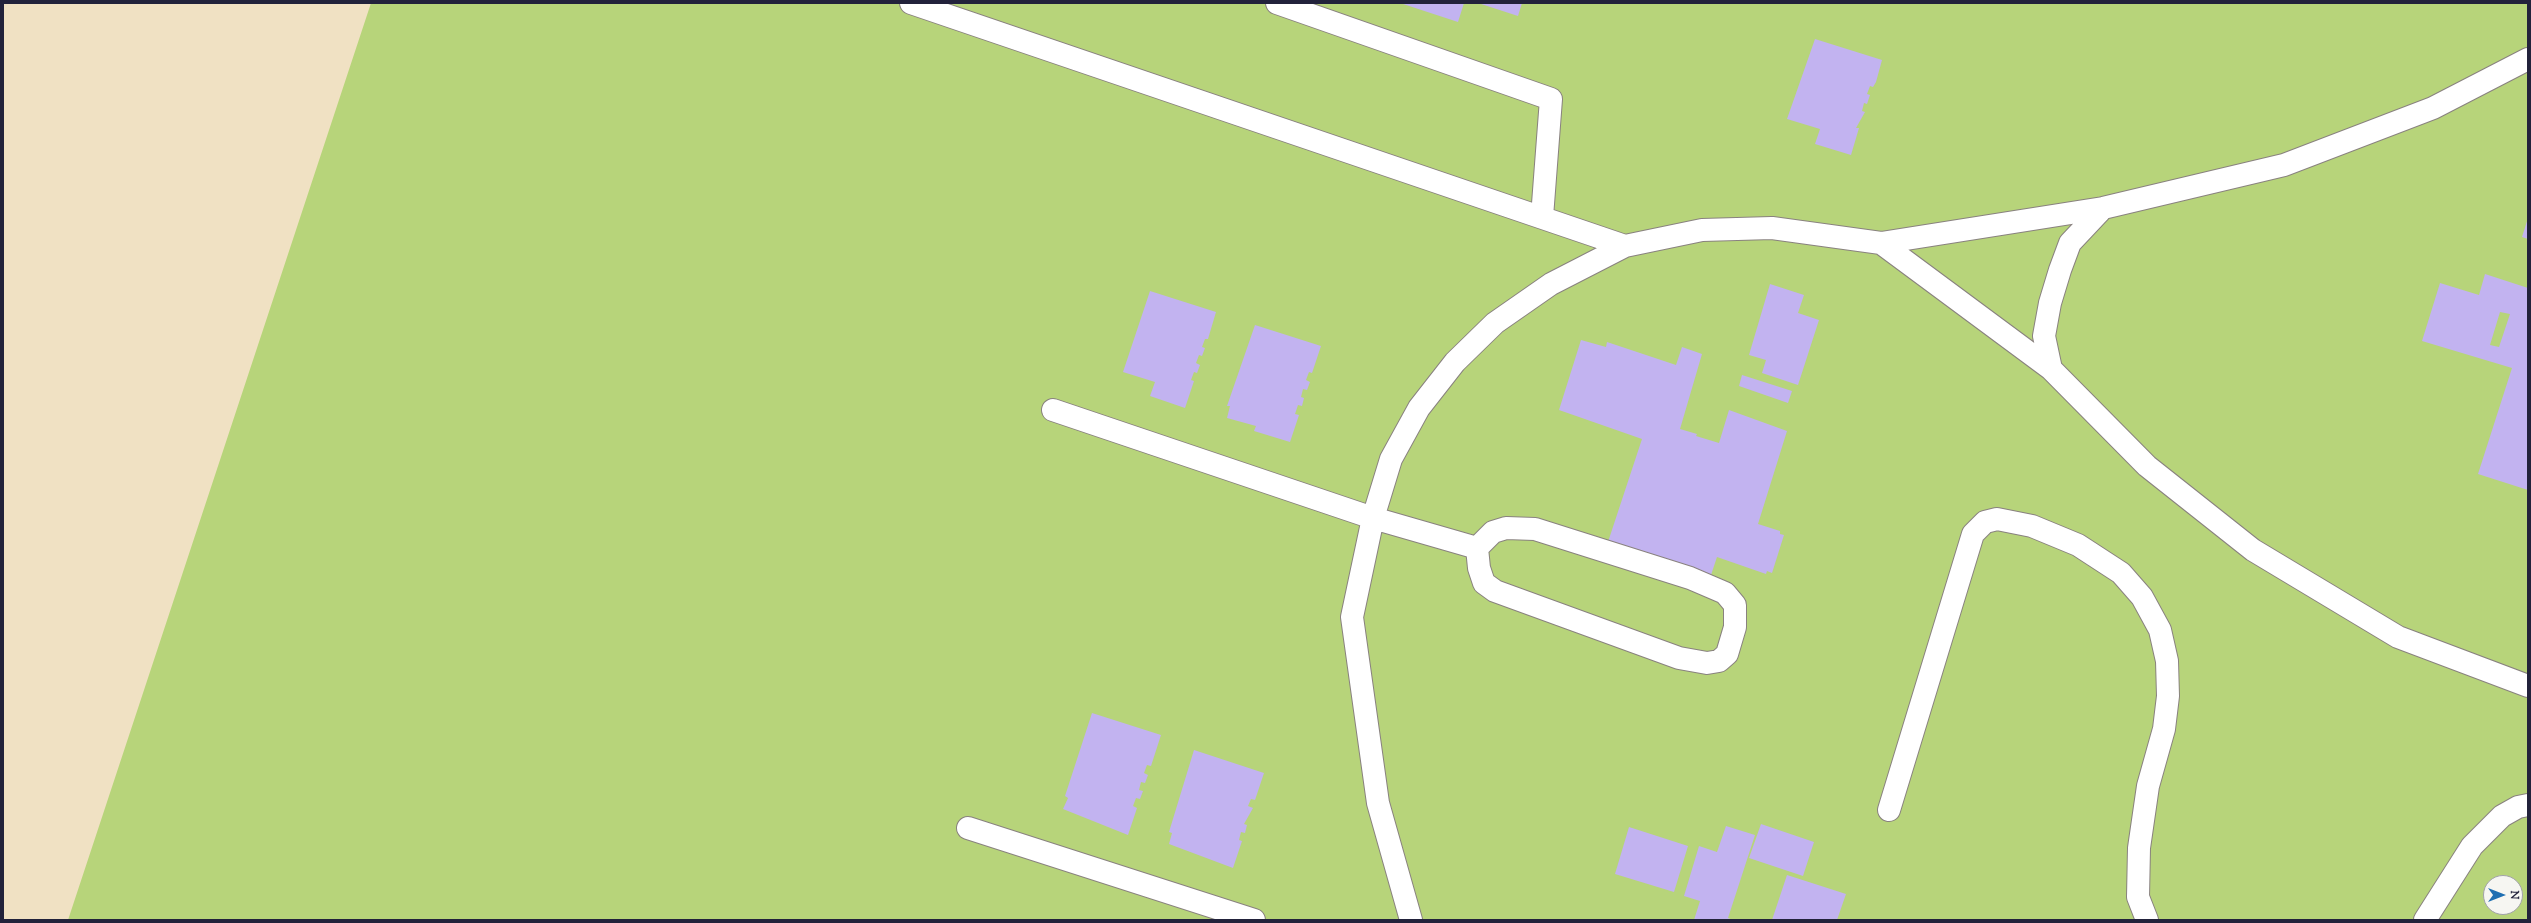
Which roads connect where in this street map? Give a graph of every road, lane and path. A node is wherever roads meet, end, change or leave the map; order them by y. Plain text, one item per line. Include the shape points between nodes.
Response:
1 (911, 3) edge
2 (1277, 3) edge
3 (2528, 59) edge
4 (2103, 208) junction
5 (1542, 217) junction
6 (1881, 243) junction
7 (1625, 246) junction
8 (2052, 369) junction
9 (1053, 410) dead end
10 (1373, 518) junction
11 (1477, 548) junction
12 (2528, 686) edge
13 (2528, 805) edge
14 (1889, 810) dead end
15 (968, 828) dead end
16 (1254, 920) edge
17 (1411, 920) edge
18 (2148, 920) edge
19 (2426, 920) edge

1 - 5 street
2 - 5 street via 1551,99
3 - 4 street via 2433,108 2284,165
4 - 6 street
4 - 8 street via 2070,243 2058,277 2044,336
5 - 7 street
6 - 7 street via 1772,228 1702,230
6 - 8 street
7 - 10 street via 1551,284 1495,323 1455,362 1419,408 1391,459
8 - 12 street via 2147,466 2253,550 2398,637
9 - 10 street
10 - 11 street
10 - 17 street via 1352,617 1378,803
11 - 11 street via 1493,532 1506,528 1535,529 1690,578 1725,593 1734,606 1735,627 1727,654 1719,661 1706,663 1678,658 1495,591 1484,582 1479,568
13 - 19 street via 2518,807 2502,816 2472,846
14 - 18 street via 1973,534 1985,522 1997,520 2032,526 2065,540 2121,573 2142,597 2160,630 2167,662 2168,696 2164,729 2148,786 2139,848 2138,897
15 - 16 street

